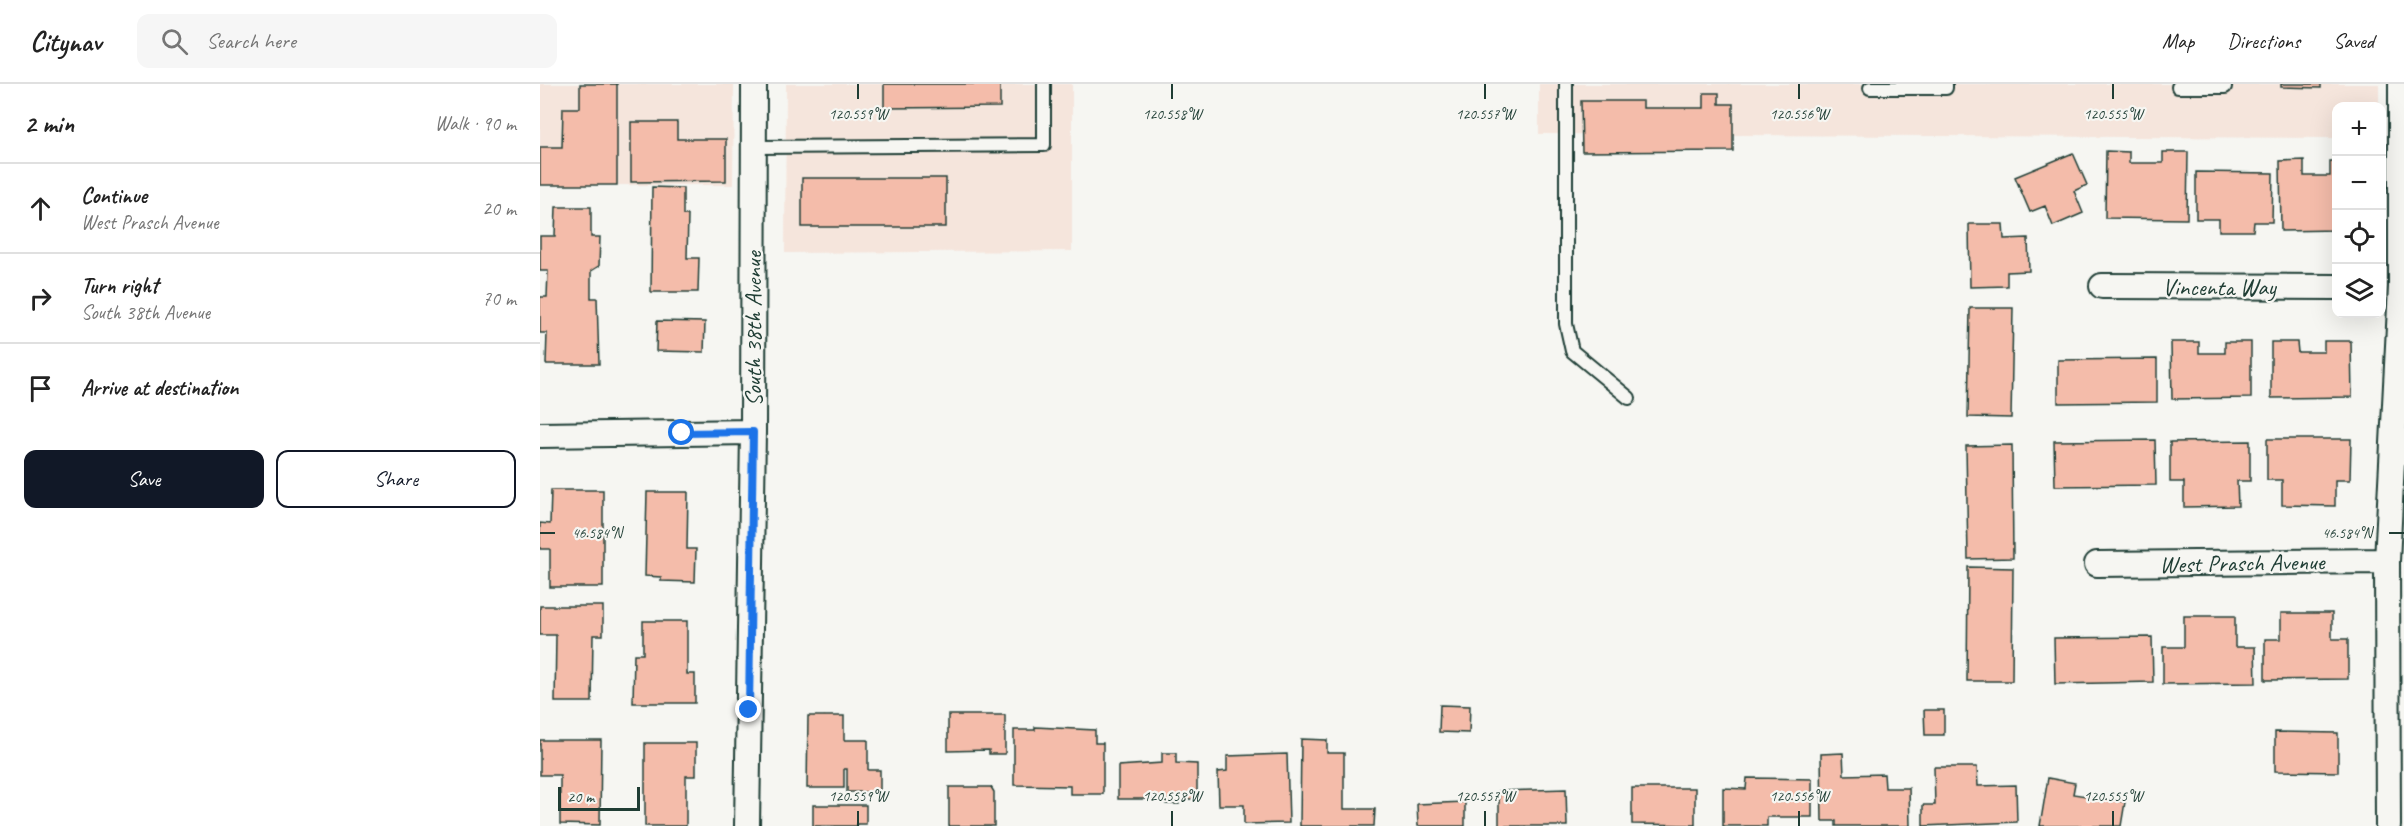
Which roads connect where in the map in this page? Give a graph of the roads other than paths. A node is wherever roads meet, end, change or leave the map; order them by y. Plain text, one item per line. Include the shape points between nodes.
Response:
1 (754, 84) edge
2 (1044, 84) edge
3 (1566, 84) edge
4 (1946, 84) edge
5 (2225, 84) edge
6 (2178, 87) dead end
7 (1870, 88) dead end
8 (2402, 95) edge
9 (754, 147) junction
10 (2102, 286) dead end
11 (2332, 287) edge
12 (2391, 287) edge
13 (1629, 398) dead end
14 (753, 432) junction
15 (540, 435) edge
16 (2387, 561) junction
17 (2097, 564) dead end
18 (747, 826) edge
19 (2388, 826) edge

1 - 9 street, South 38th Avenue
2 - 9 lane via 1044,145
3 - 13 lane via 1566,324 1572,351
4 - 7 lane via 1946,88
5 - 6 lane
8 - 12 street
9 - 14 street, South 38th Avenue
10 - 11 street, Vincenta Way
12 - 16 street
14 - 15 street
14 - 18 street, South 38th Avenue
16 - 17 street, West Prasch Avenue
16 - 19 street

